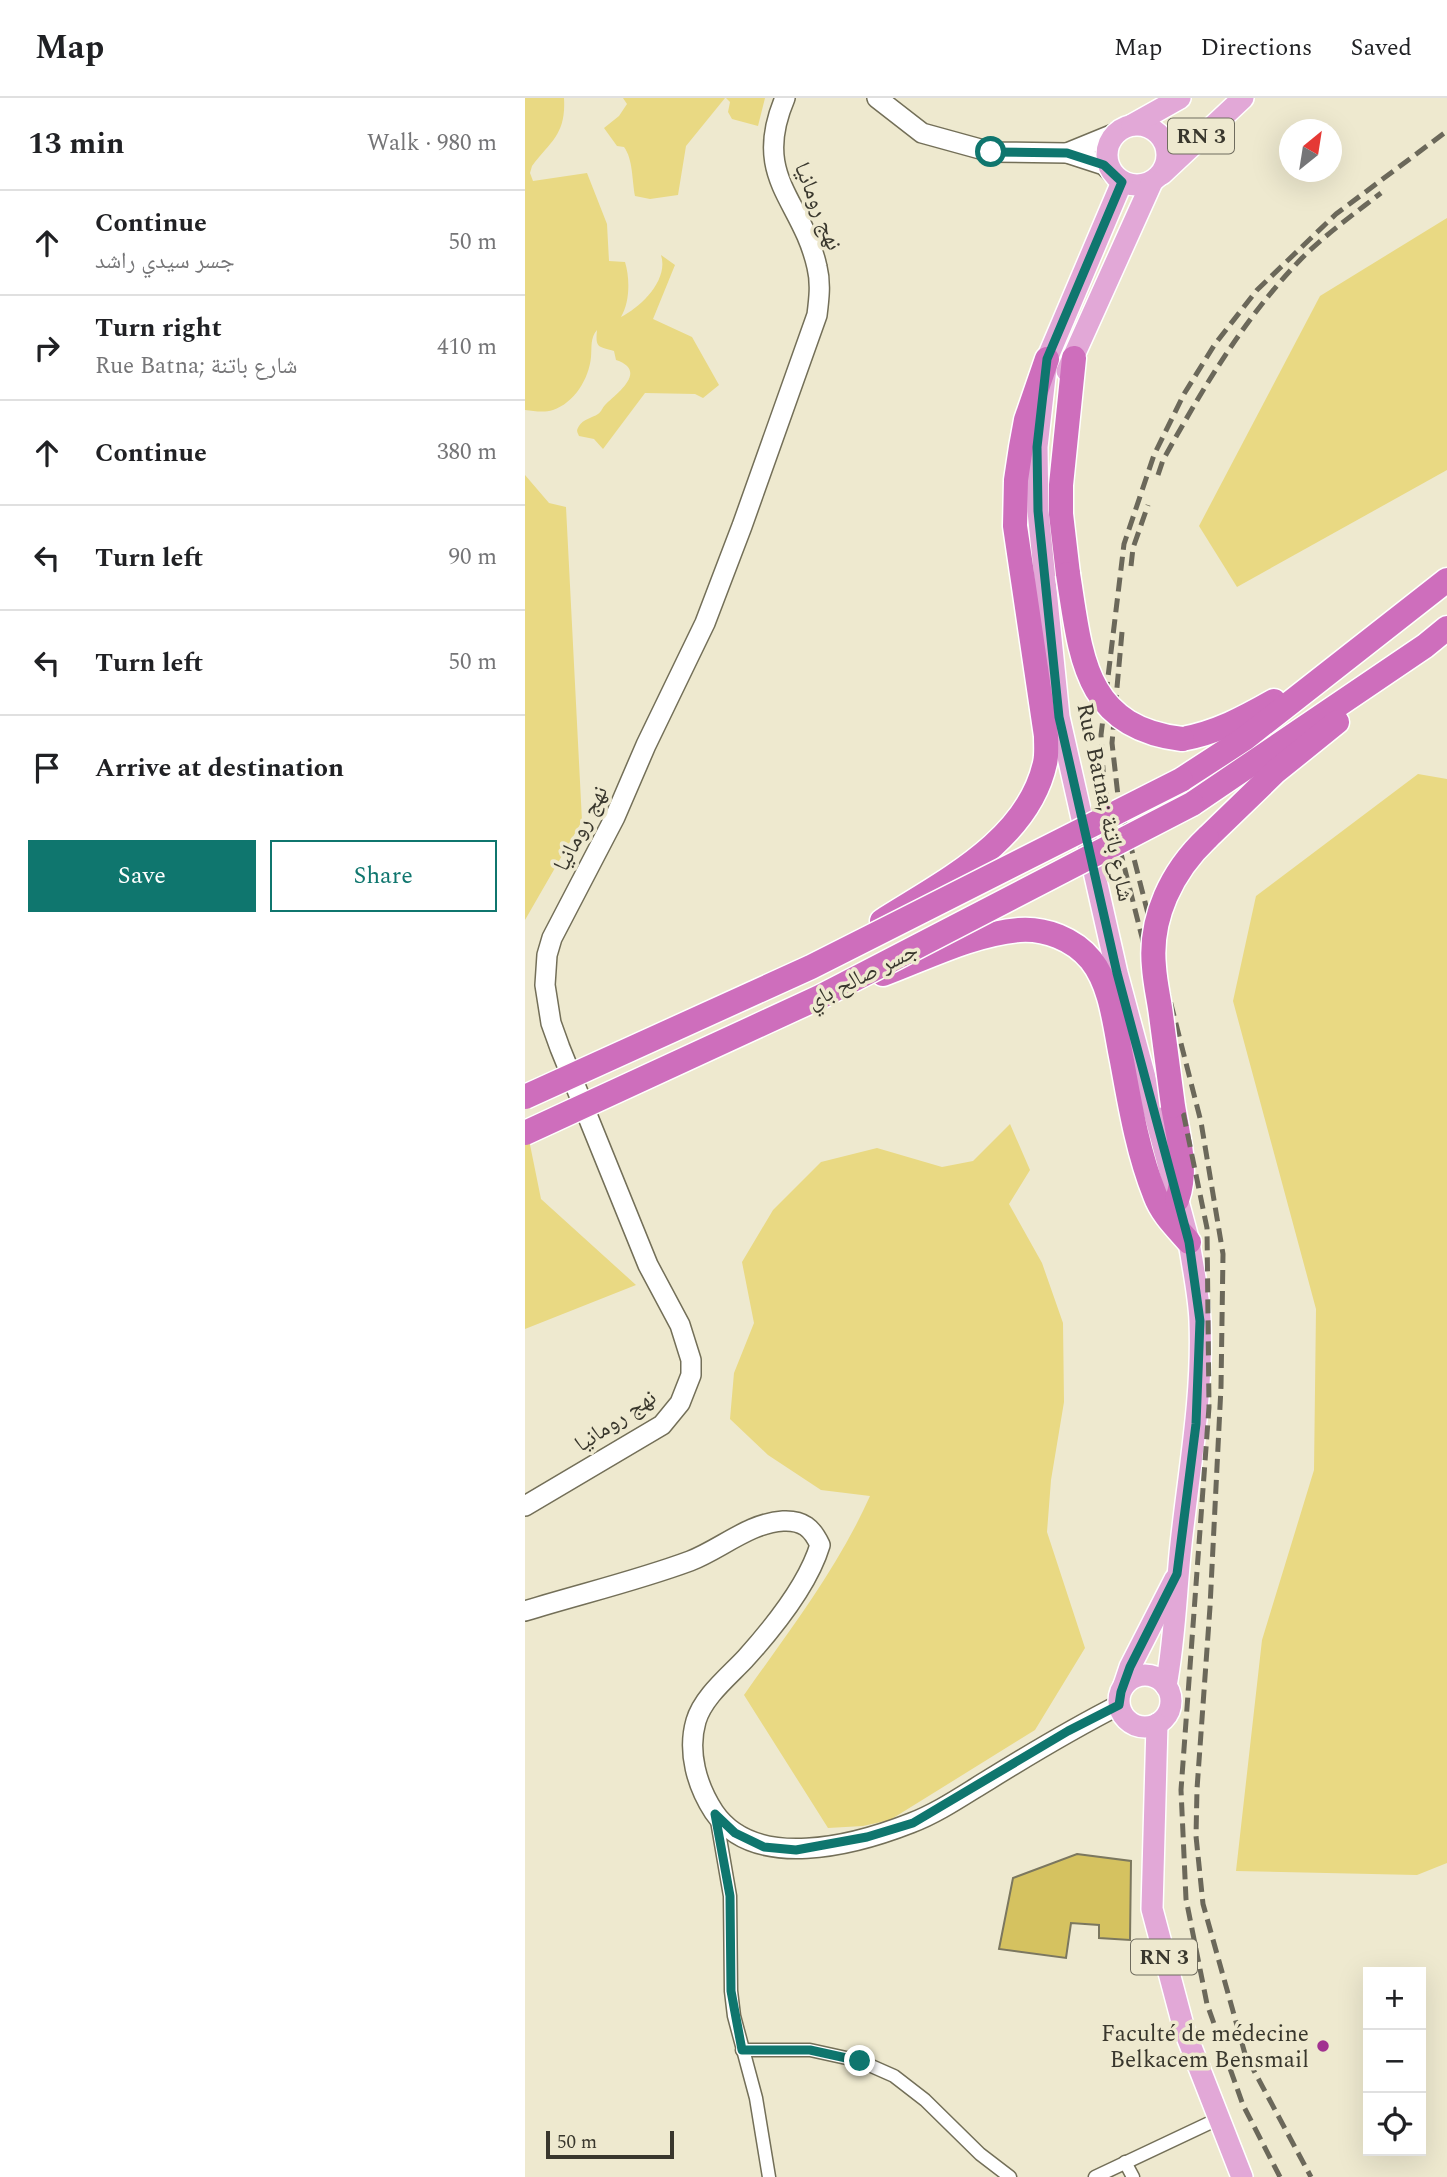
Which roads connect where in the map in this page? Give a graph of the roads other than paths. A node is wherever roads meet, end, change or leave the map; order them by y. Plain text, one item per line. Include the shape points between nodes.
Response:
1 (785, 98) edge
2 (877, 98) edge
3 (1180, 98) edge
4 (1243, 98) edge
5 (1124, 129) junction
6 (1067, 153) junction
7 (1117, 177) junction
8 (1157, 178) junction
9 (1074, 358) junction
10 (1047, 359) junction
11 (1043, 408) junction
12 (1447, 580) edge
13 (1398, 620) junction
14 (1447, 628) edge
15 (1425, 646) junction
16 (811, 967) junction
17 (820, 997) junction
18 (525, 1097) edge
19 (525, 1133) edge
20 (1177, 1200) junction
21 (1189, 1242) junction
22 (525, 1506) edge
23 (1177, 1574) junction
24 (525, 1611) edge
25 (1166, 1686) junction
26 (1122, 1695) junction
27 (1157, 1724) junction
28 (715, 1814) junction
29 (742, 2050) junction
30 (1220, 2118) junction
31 (1125, 2162) junction
32 (769, 2177) edge
33 (1010, 2177) edge
34 (1095, 2177) edge
35 (1133, 2177) edge
36 (1242, 2177) edge

1 - 22 street, نهج رومانيا via 776,124 774,160 818,269 817,316 705,623 615,817 560,919 545,970 559,1048 648,1265 680,1325 691,1375 680,1403 661,1424
2 - 6 street via 922,133 952,142 991,152
3 - 5 main road, RN 3
4 - 8 main road, RN 3
5 - 6 street
5 - 7 main road via 1106,151
5 - 8 main road via 1143,125 1161,136 1168,155
6 - 7 street via 1104,165
7 - 8 main road via 1132,185
7 - 10 main road, Rue Batna; شارع باتنة / RN 3
8 - 9 main road, Rue Batna; شارع باتنة / RN 3
9 - 11 main road, Rue Batna; شارع باتنة / RN 3
9 - 13 highway, RN 3, bridge via 1061,514 1081,653 1097,693 1110,708 1159,736 1182,739 1204,735 1273,702
10 - 11 main road, Rue Batna; شارع باتنة / RN 3
10 - 16 highway, RN 3, bridge via 1026,420 1016,480 1015,526 1046,736 1045,762 1035,791 1023,812 973,862
11 - 20 main road, Rue Batna; شارع باتنة / RN 3 via 1037,447 1038,511 1059,717 1117,973
12 - 13 highway
13 - 16 highway, bridge via 1244,739 1181,780
14 - 15 highway
15 - 17 highway, جسر صالح باي, bridge via 1192,804
15 - 20 highway, bridge via 1373,695 1275,772 1192,852 1170,885 1155,933 1153,967 1183,1162
16 - 18 highway, bridge
17 - 19 highway, جسر صالح باي, bridge
17 - 21 highway, bridge via 992,935 1020,930 1056,935 1082,951 1102,978 1154,1194
20 - 21 main road, RN 3
21 - 23 main road, RN 3 via 1200,1321 1199,1372
23 - 25 main road, RN 3
23 - 26 main road, RN 3 via 1130,1667
24 - 28 street via 692,1560 758,1526 783,1521 804,1523 814,1531 820,1545 805,1580 753,1650 706,1701 696,1721 692,1751 697,1778
25 - 26 main road via 1145,1675 1137,1676
25 - 27 main road via 1170,1708
26 - 27 main road via 1130,1723 1143,1727
26 - 28 street via 913,1823 867,1837 796,1850 764,1847 735,1833
27 - 30 main road, RN 3 via 1152,1909 1184,2029
28 - 29 street via 730,1896 731,1991
29 - 32 street via 756,2098
29 - 33 street via 810,2050 860,2061 894,2076
30 - 31 street
30 - 36 main road, RN 3
31 - 34 street
31 - 35 street

